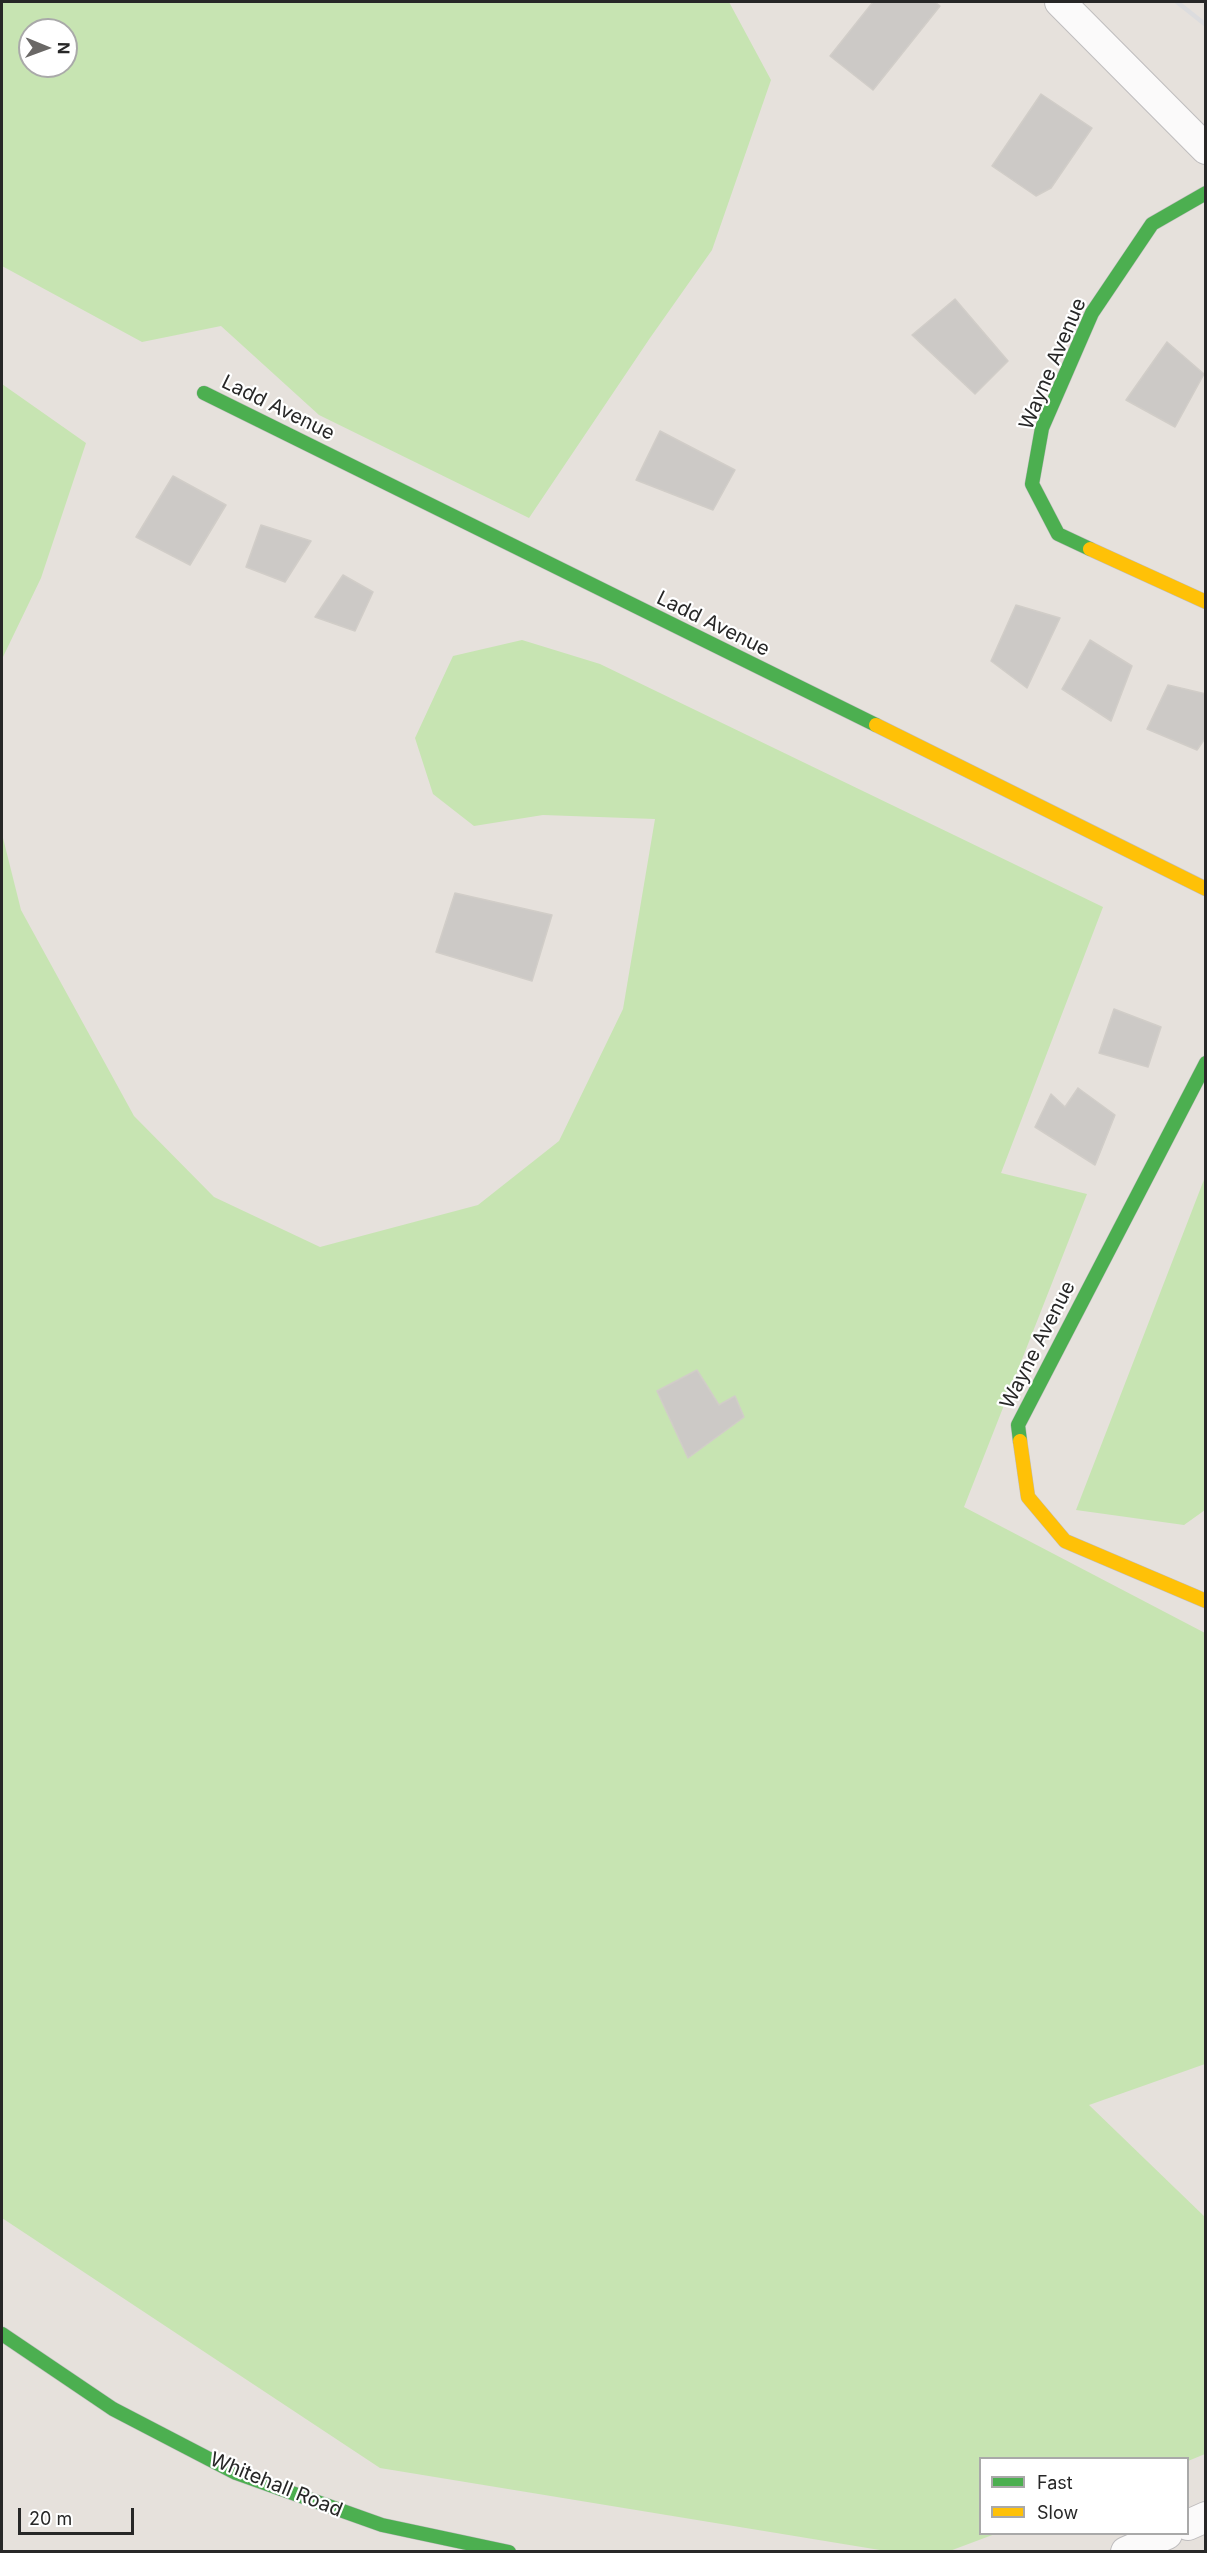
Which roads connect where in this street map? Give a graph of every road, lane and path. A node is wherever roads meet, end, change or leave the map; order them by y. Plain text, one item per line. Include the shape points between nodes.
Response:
1 (1060, 2) edge
2 (1206, 148) edge
3 (1206, 193) edge
4 (204, 393) dead end
5 (1206, 602) edge
6 (1206, 889) edge
7 (1206, 1063) edge
8 (1206, 1601) edge
9 (2, 2334) edge
10 (1206, 2517) edge
11 (1189, 2524) edge
12 (1165, 2535) edge
13 (509, 2552) edge
14 (1126, 2552) edge

1 - 2 street
3 - 5 street, Wayne Avenue via 1152,224 1092,313 1042,428 1032,484 1058,534
4 - 6 street, Ladd Avenue
7 - 8 street, Wayne Avenue via 1018,1425 1028,1497 1065,1542
9 - 13 street, Whitehall Road via 113,2409 236,2473 382,2525
10 - 11 street
12 - 14 street

